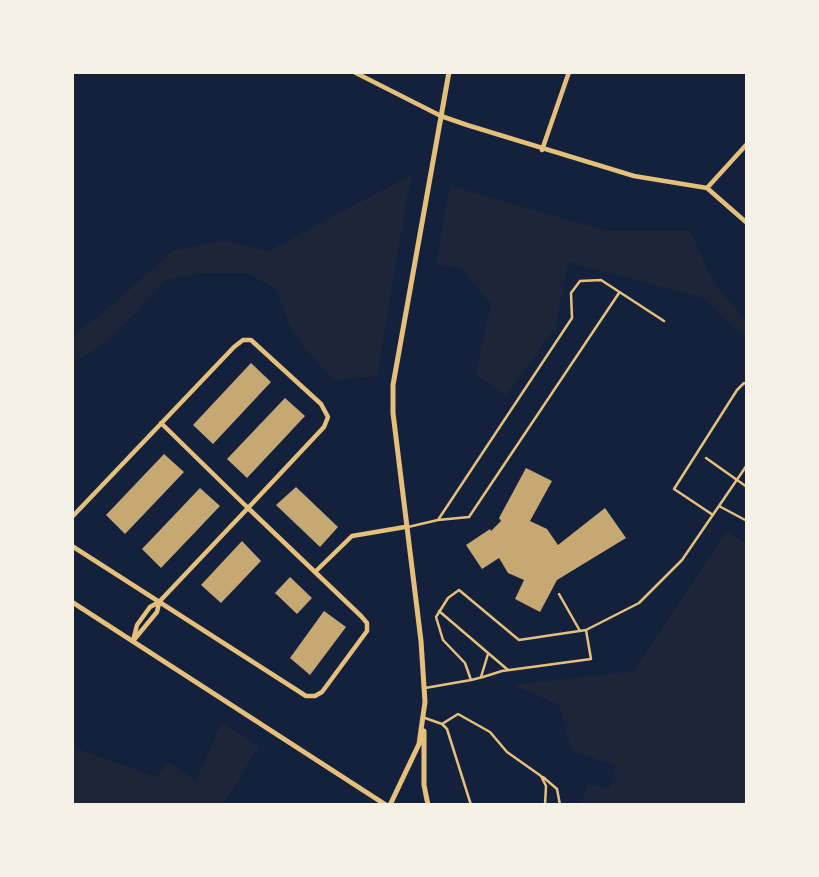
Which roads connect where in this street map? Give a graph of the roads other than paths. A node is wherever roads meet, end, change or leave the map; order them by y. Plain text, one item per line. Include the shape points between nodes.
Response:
1 (354, 72) edge
2 (449, 72) edge
3 (569, 72) edge
4 (441, 116) junction
5 (747, 144) edge
6 (542, 149) junction
7 (707, 188) junction
8 (747, 223) edge
9 (620, 292) junction
10 (664, 321) dead end
11 (747, 385) edge
12 (161, 423) junction
13 (706, 458) dead end
14 (747, 465) edge
15 (737, 480) junction
16 (747, 487) edge
17 (719, 506) junction
18 (248, 508) junction
19 (713, 515) junction
20 (72, 517) edge
21 (438, 520) junction
22 (747, 521) edge
23 (405, 527) junction
24 (72, 546) edge
25 (316, 571) junction
26 (559, 594) dead end
27 (72, 602) edge
28 (159, 602) junction
29 (439, 611) junction
30 (586, 630) junction
31 (580, 631) junction
32 (133, 641) junction
33 (488, 654) junction
34 (508, 670) junction
35 (480, 678) junction
36 (471, 680) junction
37 (425, 688) junction
38 (424, 718) junction
39 (442, 724) junction
40 (541, 776) junction
41 (388, 805) edge
42 (428, 805) edge
43 (471, 805) edge
44 (545, 805) edge
45 (560, 805) edge

1 - 4 street
2 - 4 street
3 - 6 street
4 - 6 street
4 - 23 street via 393,385
5 - 7 street
6 - 7 street via 634,176
7 - 8 street
9 - 10 lane
9 - 21 lane via 469,517
9 - 21 lane via 593,278 575,286 572,318
11 - 19 lane via 737,390 674,489
12 - 18 street
12 - 18 street via 234,346 247,339 260,345 321,404 328,414 324,427
12 - 20 street
13 - 15 lane
14 - 15 lane
15 - 16 lane
15 - 17 lane
17 - 19 lane
17 - 22 lane
18 - 25 street
18 - 28 street
19 - 30 lane via 682,560 639,603
21 - 23 lane
23 - 25 street via 352,536
23 - 37 street
24 - 28 street
25 - 28 street via 368,627 315,696 300,693
26 - 31 lane
27 - 32 street
28 - 32 street via 137,625
29 - 31 lane via 459,590 519,640
29 - 33 lane
29 - 36 lane via 436,617 443,640 465,663
30 - 31 lane
30 - 34 lane via 591,659
32 - 41 street
33 - 34 lane
33 - 35 lane
34 - 35 lane
35 - 36 lane
36 - 37 lane
37 - 38 street
38 - 39 lane
38 - 41 street via 412,764
38 - 42 street
39 - 40 lane via 453,715 465,715
39 - 43 lane
40 - 44 lane via 546,786
40 - 45 lane via 557,789

